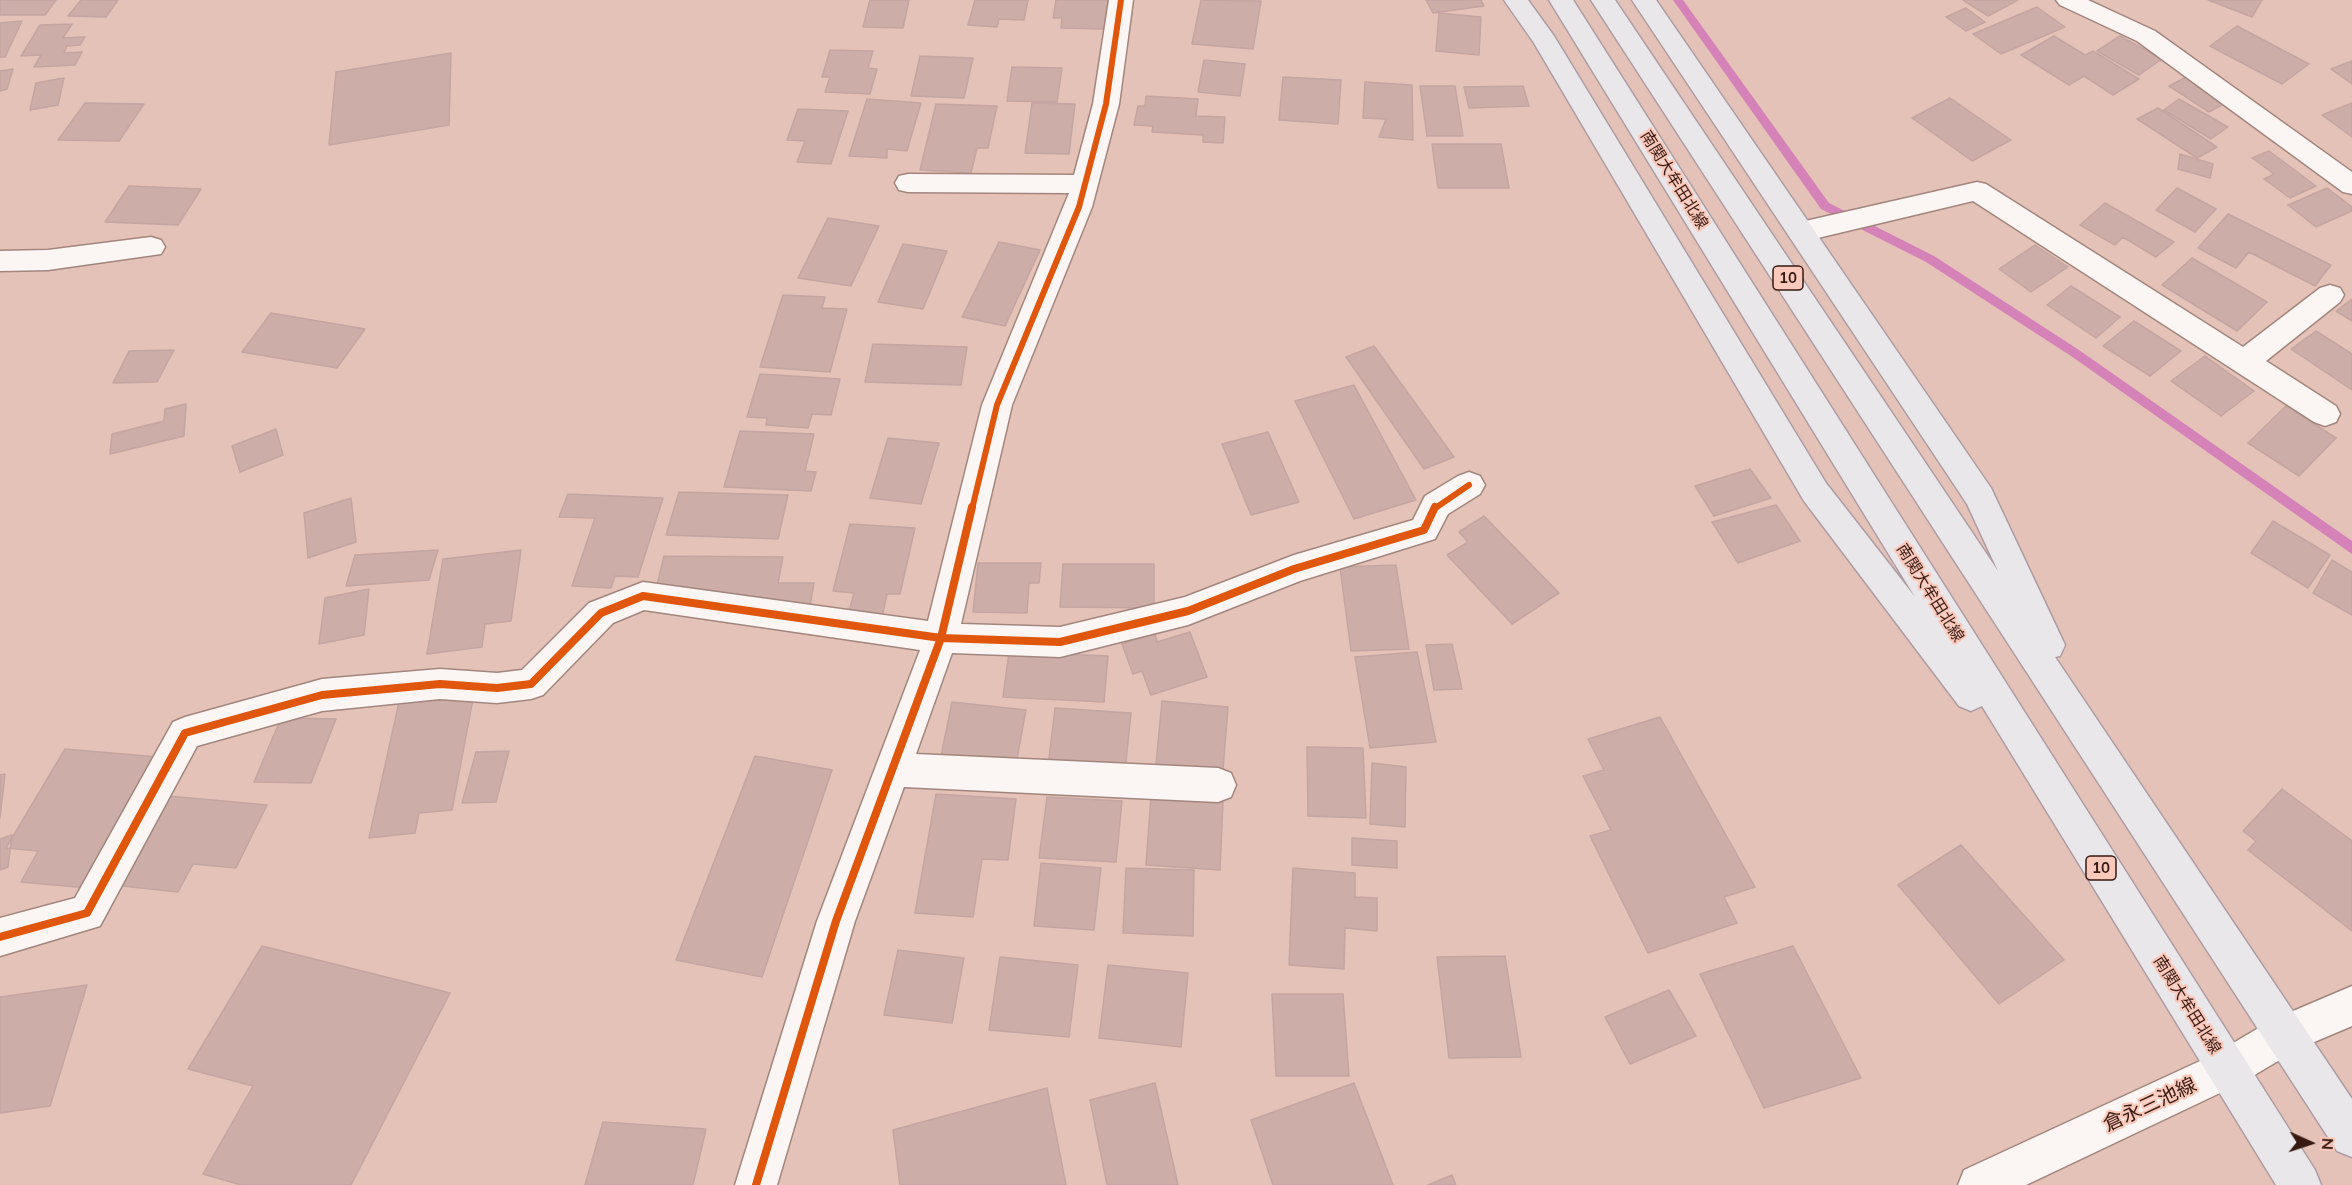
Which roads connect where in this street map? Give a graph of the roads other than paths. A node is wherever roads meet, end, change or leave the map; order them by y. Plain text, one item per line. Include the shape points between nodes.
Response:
1 (1121, 0) edge
2 (1516, 0) edge
3 (1561, 0) edge
4 (1603, 0) edge
5 (1644, 0) edge
6 (2067, 0) edge
7 (908, 183) dead end
8 (1085, 184) junction
9 (2352, 185) edge
10 (1801, 232) junction
11 (151, 247) dead end
12 (0, 261) edge
13 (2330, 295) dead end
14 (2245, 362) junction
15 (2325, 414) dead end
16 (1469, 485) dead end
17 (941, 638) junction
18 (2095, 745) junction
19 (892, 770) junction
20 (1218, 785) dead end
21 (2089, 849) junction
22 (0, 937) edge
23 (2352, 1006) edge
24 (2286, 1034) junction
25 (2227, 1069) junction
26 (2352, 1136) edge
27 (756, 1185) edge
28 (1979, 1185) edge
29 (2300, 1185) edge

1 - 8 street via 1106,104
2 - 21 main road via 1545,41 1815,492
3 - 21 main road, 南関大牟田北線 / 10
4 - 18 main road, 10
5 - 10 main road
6 - 9 street via 2146,36
7 - 8 street
8 - 17 street via 997,405
10 - 14 street via 1977,191
10 - 18 main road via 1980,497
11 - 12 street via 48,260
13 - 14 street
14 - 15 street
16 - 17 street via 1436,505 1424,530 1294,570 1188,611 1060,642
17 - 19 street
17 - 22 street via 643,596 602,613 531,684 497,688 440,684 322,695 185,733 87,913
18 - 24 main road, 10
19 - 20 street
19 - 27 street via 836,921
21 - 25 main road, 南関大牟田北線 / 10
23 - 24 street, 倉永三池線
24 - 25 street, 倉永三池線
24 - 26 main road, 10
25 - 28 street, 倉永三池線
25 - 29 main road, 南関大牟田北線 / 10

